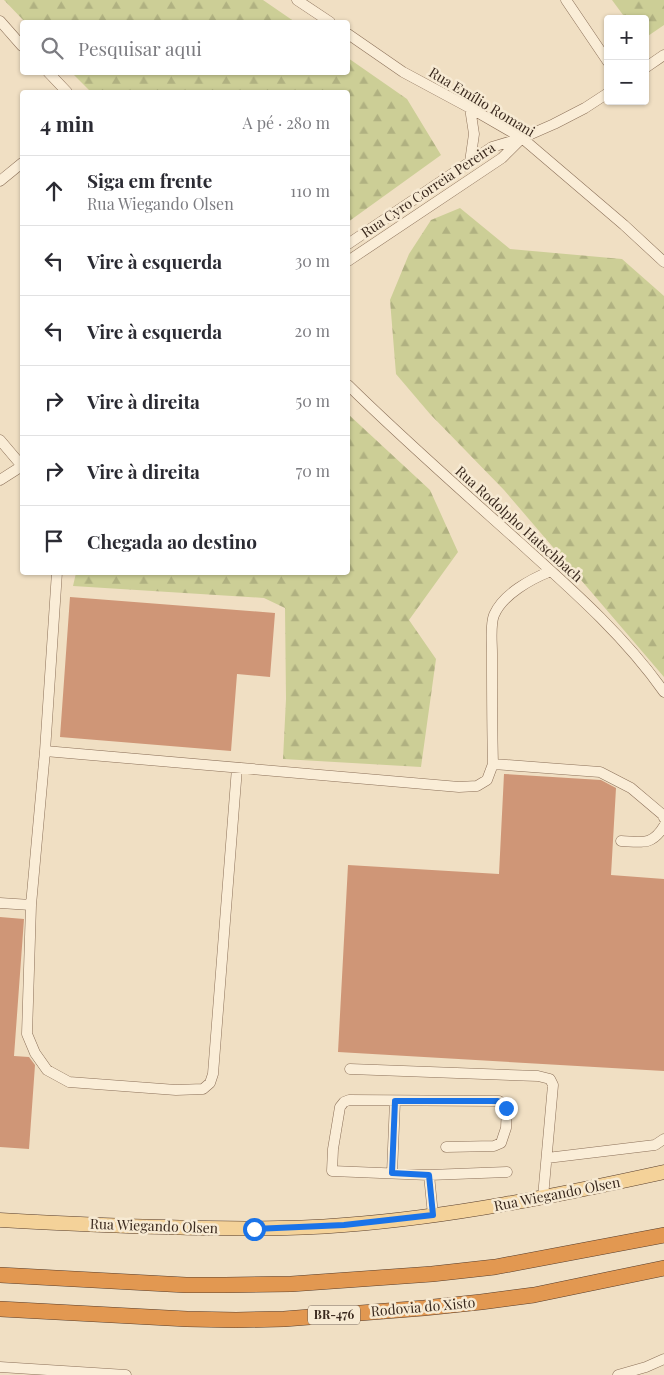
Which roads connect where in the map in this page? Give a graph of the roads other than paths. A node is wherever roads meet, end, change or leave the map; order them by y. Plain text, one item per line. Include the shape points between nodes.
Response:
1 (297, 0) edge
2 (566, 0) edge
3 (327, 20) edge
4 (0, 22) edge
5 (350, 35) edge
6 (20, 44) edge
7 (664, 55) edge
8 (607, 60) edge
9 (649, 65) edge
10 (51, 75) edge
11 (64, 90) edge
12 (604, 95) edge
13 (470, 108) junction
14 (522, 138) junction
15 (470, 162) junction
16 (20, 165) edge
17 (0, 181) edge
18 (350, 243) edge
19 (350, 260) edge
20 (664, 262) edge
21 (350, 387) edge
22 (0, 440) edge
23 (20, 464) edge
24 (20, 467) edge
25 (0, 480) edge
26 (551, 571) junction
27 (57, 575) edge
28 (664, 692) edge
29 (45, 751) junction
30 (493, 764) junction
31 (237, 768) junction
32 (664, 818) edge
33 (664, 826) edge
34 (621, 841) dead end
35 (0, 903) edge
36 (31, 905) junction
37 (350, 1070) dead end
38 (395, 1101) junction
39 (664, 1139) edge
40 (446, 1147) dead end
41 (546, 1158) junction
42 (508, 1172) dead end
43 (664, 1172) edge
44 (392, 1173) junction
45 (429, 1175) junction
46 (543, 1197) junction
47 (433, 1215) junction
48 (0, 1220) edge
49 (664, 1236) edge
50 (664, 1268) edge
51 (0, 1275) edge
52 (0, 1309) edge
53 (664, 1359) edge
54 (0, 1367) edge
55 (126, 1375) edge
56 (618, 1375) edge

1 - 3 street
2 - 8 street
4 - 6 street
5 - 13 street, Rua Emílio Romani via 403,72
7 - 9 street
10 - 11 street
12 - 14 street, Rua Cyro Correia Pereira via 571,116
13 - 14 street, Rua Emílio Romani
13 - 15 street via 474,134
14 - 15 street, Rua Cyro Correia Pereira via 492,147
14 - 19 street, Rua Cyro Correia Pereira via 502,158
14 - 20 street, Rua Emílio Romani
15 - 18 street, Rua Cyro Correia Pereira
16 - 17 street
21 - 26 street, Rua Rodolpho Hatschbach
22 - 23 street
24 - 25 street
26 - 28 street, Rua Rodolpho Hatschbach via 632,651
26 - 30 street via 534,578 504,600 494,616
27 - 29 street
29 - 31 street
29 - 36 street
30 - 31 street via 487,780 477,786 459,787
30 - 32 street via 600,772 631,788
31 - 36 street via 213,1074 203,1089 69,1082 47,1070 26,1034
33 - 34 street via 659,835 648,842
35 - 36 street
37 - 41 street via 550,1079 553,1085
38 - 40 street via 498,1101 506,1108 506,1128 500,1143 494,1146
38 - 44 street
38 - 44 street via 344,1102 340,1107 332,1171
39 - 41 street via 655,1144
41 - 46 street
42 - 45 street
43 - 46 main road, Rua Wiegando Olsen
44 - 45 street
45 - 47 street
46 - 47 main road, Rua Wiegando Olsen
47 - 48 main road, Rua Wiegando Olsen via 344,1225 254,1229
49 - 51 highway via 494,1267 291,1284 186,1285
50 - 52 highway, Rodovia do Xisto / BR-476 via 490,1301 284,1319 187,1319
53 - 56 street
54 - 55 street

